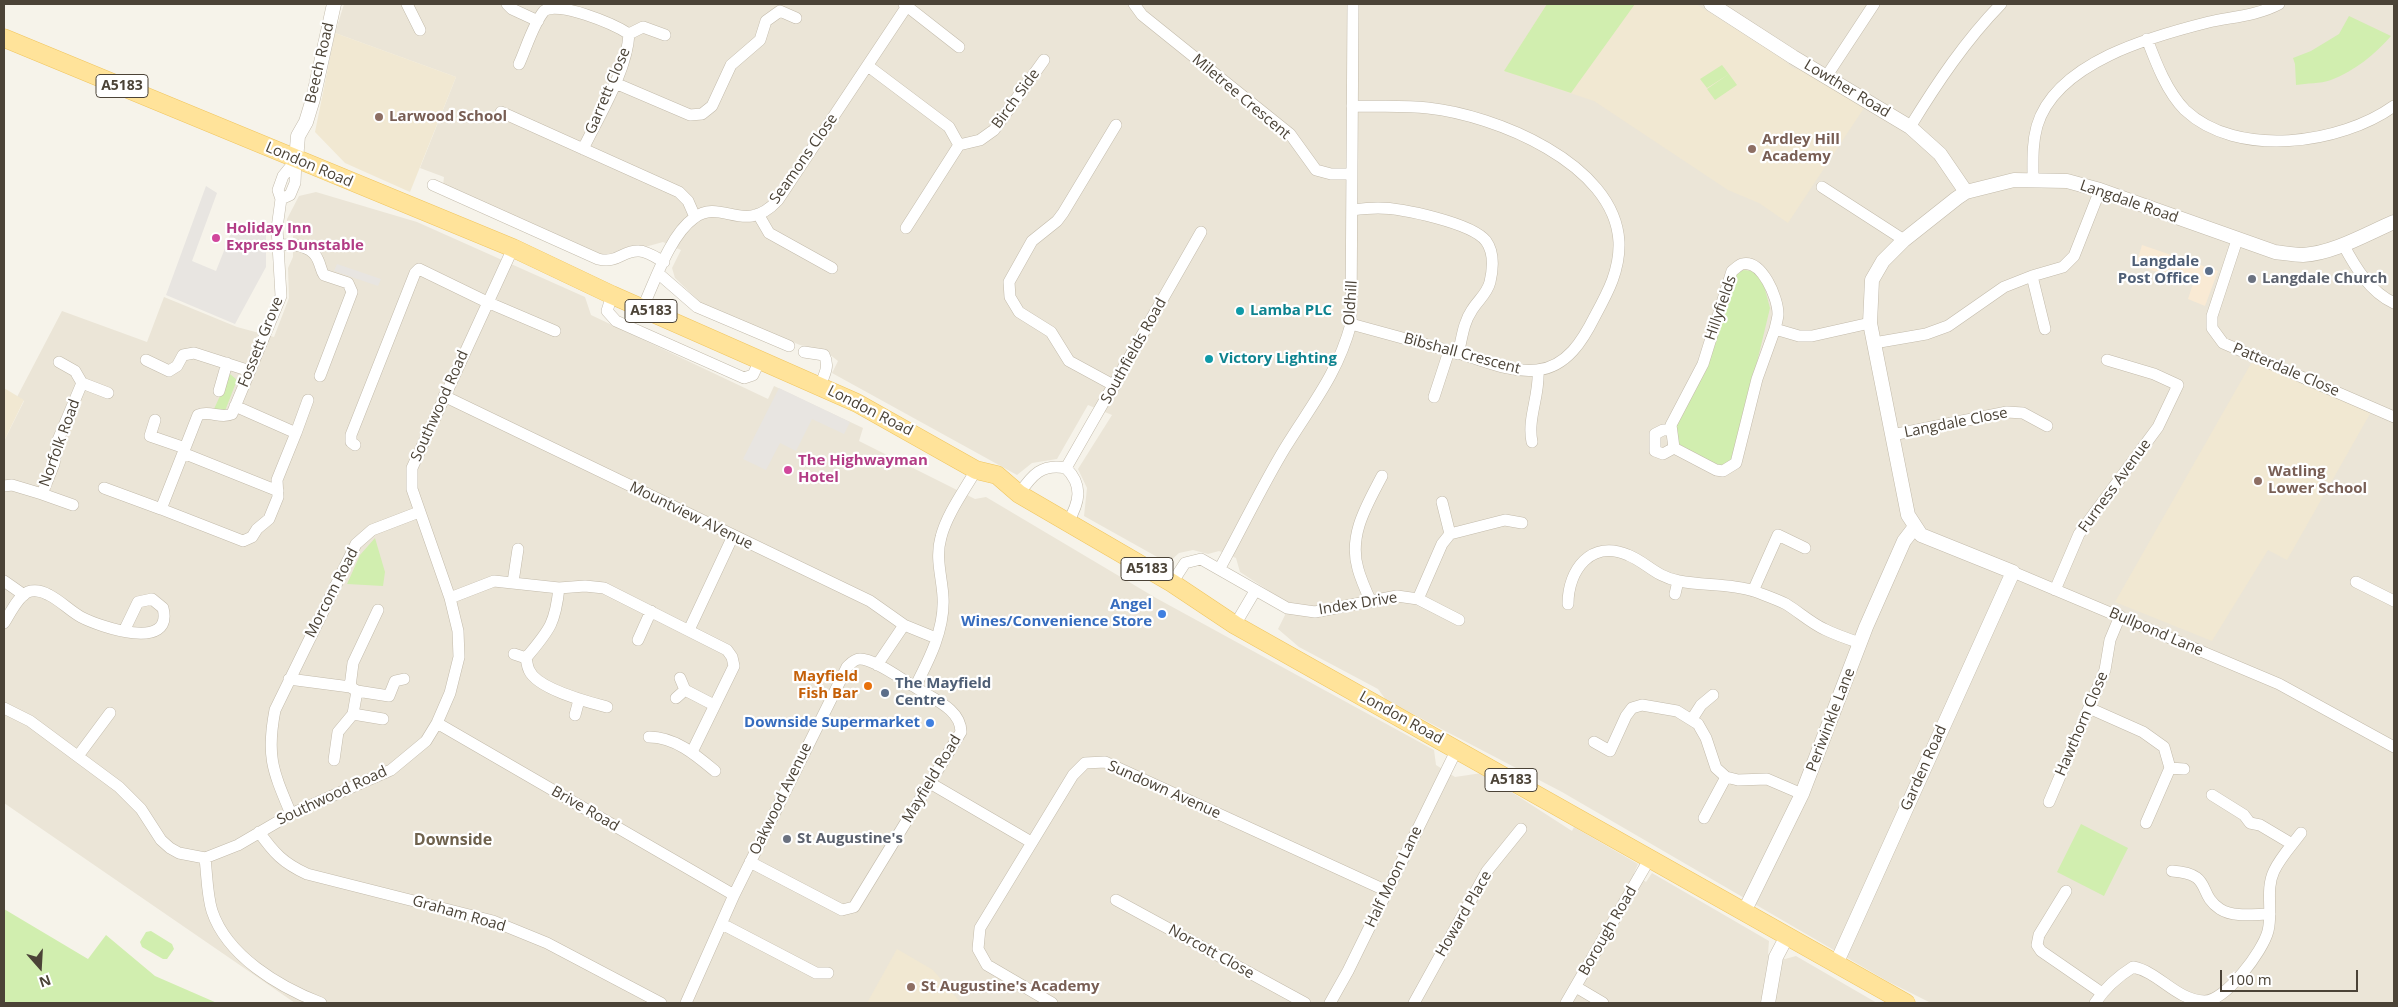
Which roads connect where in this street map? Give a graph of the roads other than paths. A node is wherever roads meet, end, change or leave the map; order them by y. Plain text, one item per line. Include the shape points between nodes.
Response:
1 (334, 4) edge
2 (407, 4) edge
3 (507, 4) edge
4 (1134, 4) edge
5 (1354, 4) edge
6 (1711, 4) edge
7 (1874, 4) edge
8 (2001, 4) edge
9 (2279, 4) edge
10 (906, 5) edge
11 (796, 18) dead end
12 (538, 21) junction
13 (420, 30) dead end
14 (629, 34) junction
15 (665, 35) dead end
16 (4, 38) edge
17 (2147, 39) junction
18 (959, 47) dead end
19 (1044, 60) dead end
20 (519, 64) dead end
21 (868, 66) junction
22 (1826, 76) junction
23 (615, 83) junction
24 (1352, 106) junction
25 (2394, 106) edge
26 (501, 112) dead end
27 (1116, 126) dead end
28 (1910, 127) junction
29 (959, 145) junction
30 (583, 149) junction
31 (296, 160) junction
32 (1352, 174) junction
33 (2033, 179) junction
34 (433, 185) dead end
35 (1822, 187) dead end
36 (2100, 190) junction
37 (1966, 192) junction
38 (1352, 210) junction
39 (758, 214) junction
40 (695, 217) junction
41 (2394, 222) edge
42 (906, 228) dead end
43 (1201, 232) dead end
44 (1904, 240) junction
45 (2237, 240) junction
46 (2343, 244) junction
47 (279, 245) junction
48 (513, 248) junction
49 (664, 262) junction
50 (832, 268) dead end
51 (659, 274) junction
52 (2032, 276) junction
53 (612, 295) junction
54 (487, 302) junction
55 (2394, 303) edge
56 (643, 307) junction
57 (1870, 323) junction
58 (1351, 324) junction
59 (1774, 329) junction
60 (2045, 329) dead end
61 (555, 331) dead end
62 (1874, 344) junction
63 (789, 346) dead end
64 (804, 352) dead end
65 (1453, 352) junction
66 (146, 360) dead end
67 (760, 360) junction
68 (2107, 360) dead end
69 (58, 362) dead end
70 (227, 363) junction
71 (1538, 370) junction
72 (250, 371) junction
73 (320, 376) dead end
74 (82, 383) junction
75 (820, 386) junction
76 (1115, 386) junction
77 (219, 391) dead end
78 (108, 393) dead end
79 (444, 396) junction
80 (1434, 397) dead end
81 (308, 400) dead end
82 (235, 406) junction
83 (2394, 417) edge
84 (155, 420) dead end
85 (2046, 426) dead end
86 (1670, 430) junction
87 (296, 433) junction
88 (1892, 435) junction
89 (1532, 442) dead end
90 (355, 445) dead end
91 (1674, 448) junction
92 (184, 451) junction
93 (1066, 468) junction
94 (976, 470) junction
95 (1382, 476) dead end
96 (4, 486) edge
97 (104, 488) dead end
98 (278, 491) junction
99 (42, 494) junction
100 (1020, 494) junction
101 (1442, 502) dead end
102 (73, 505) dead end
103 (161, 509) junction
104 (419, 512) junction
105 (1068, 522) junction
106 (1522, 522) dead end
107 (1914, 528) junction
108 (1450, 534) junction
109 (733, 536) junction
110 (1805, 548) dead end
111 (518, 549) dead end
112 (1220, 568) junction
113 (2013, 572) junction
114 (4, 581) edge
115 (1678, 581) junction
116 (513, 582) junction
117 (2356, 582) dead end
118 (1172, 583) junction
119 (559, 588) junction
120 (2055, 590) junction
121 (1753, 591) junction
122 (1255, 592) junction
123 (1675, 594) dead end
124 (24, 595) junction
125 (450, 598) junction
126 (1418, 599) junction
127 (2394, 601) edge
128 (1371, 602) junction
129 (1568, 604) dead end
130 (378, 610) dead end
131 (651, 611) junction
132 (2120, 616) junction
133 (1460, 620) dead end
134 (4, 623) edge
135 (904, 625) junction
136 (1235, 625) junction
137 (689, 630) junction
138 (124, 631) dead end
139 (936, 638) junction
140 (638, 640) dead end
141 (1860, 643) junction
142 (514, 654) dead end
143 (526, 658) junction
144 (877, 665) junction
145 (680, 678) dead end
146 (289, 679) junction
147 (404, 679) dead end
148 (915, 687) junction
149 (354, 689) junction
150 (685, 690) junction
151 (1713, 695) dead end
152 (676, 698) dead end
153 (579, 700) junction
154 (714, 705) junction
155 (607, 707) dead end
156 (4, 708) edge
157 (2088, 708) junction
158 (110, 713) dead end
159 (353, 714) junction
160 (575, 715) dead end
161 (383, 719) dead end
162 (1692, 719) junction
163 (437, 723) junction
164 (649, 737) dead end
165 (1594, 742) dead end
166 (2394, 747) edge
167 (1457, 749) junction
168 (692, 752) junction
169 (78, 756) junction
170 (334, 760) dead end
171 (2170, 768) junction
172 (2184, 769) dead end
173 (715, 771) dead end
174 (1726, 778) junction
175 (930, 783) junction
176 (1802, 794) junction
177 (2212, 795) dead end
178 (2049, 802) dead end
179 (291, 814) junction
180 (1704, 818) dead end
181 (2146, 823) dead end
182 (1521, 829) dead end
183 (259, 832) junction
184 (2301, 833) dead end
185 (1031, 842) junction
186 (2292, 844) junction
187 (205, 858) junction
188 (1650, 858) junction
189 (750, 862) junction
190 (2172, 871) dead end
191 (1388, 891) junction
192 (2066, 891) dead end
193 (734, 895) junction
194 (1116, 900) dead end
195 (1744, 912) junction
196 (2270, 914) junction
197 (722, 924) junction
198 (1787, 936) junction
199 (1836, 964) junction
200 (828, 973) dead end
201 (1576, 987) junction
202 (2098, 998) edge
203 (2206, 1002) edge
204 (321, 1003) edge
205 (661, 1003) edge
206 (686, 1003) edge
207 (1052, 1003) edge
208 (1305, 1003) edge
209 (1330, 1003) edge
210 (1414, 1003) edge
211 (1566, 1003) edge
212 (1603, 1003) edge
213 (1768, 1003) edge
214 (1906, 1003) edge

1 - 31 street, Beech Road via 306,122 298,136
2 - 13 street
3 - 12 street via 512,10
4 - 32 street, Miletree Crescent via 1142,15 1290,134 1316,170
5 - 24 street, Oldhill
6 - 22 street, Lowther Road
7 - 22 street
8 - 28 street via 1947,69
9 - 17 street
10 - 18 street, Seamons Close
10 - 21 street, Seamons Close
11 - 23 street via 780,11 766,21 760,40 731,65 712,106 702,114 690,115
12 - 14 street, Garrett Close via 544,10 563,5
12 - 20 street, Garrett Close
14 - 15 street via 643,27
14 - 23 street, Garrett Close via 628,48
16 - 31 main road, London Road / A5183
17 - 25 street via 2167,84 2185,110 2211,127 2241,137 2270,141 2315,138 2352,128
17 - 33 street via 2090,67 2067,83 2048,103 2037,125 2034,140
19 - 29 street, Birch Side via 994,130 980,140
21 - 29 street via 949,127
21 - 39 street, Seamons Close via 778,200
22 - 28 street, Lowther Road
23 - 30 street, Garrett Close
24 - 32 street, Oldhill
24 - 71 street, Bibshall Crescent via 1428,108 1477,119 1520,134 1566,160 1596,187 1612,213 1619,242 1614,281 1583,339 1567,358 1550,368
26 - 30 street
27 - 76 street via 1063,213 1032,241 1009,282 1010,297 1019,312 1051,332 1069,361
28 - 37 street, Lowther Road via 1940,154
29 - 42 street
30 - 40 street via 679,192 688,200
31 - 47 street, Fossett Grove via 283,176 278,190 281,199 277,217
31 - 48 main road, London Road / A5183
32 - 38 street, Oldhill
33 - 36 street, Langdale Road via 2067,181
33 - 37 street, Langdale Road via 2014,180
34 - 49 street via 598,259 608,262 640,250
35 - 44 street
36 - 45 street, Langdale Road
36 - 52 street via 2074,256 2063,267
37 - 44 street, Langdale Road
38 - 58 street, Oldhill
38 - 65 street via 1380,208 1453,222 1472,229 1486,242 1493,259 1490,283 1472,310
39 - 40 street, Seamons Close via 743,218 719,211
39 - 50 street via 769,233
40 - 49 street via 682,228
41 - 46 street, Langdale Road
43 - 76 street, Southfields Road
44 - 57 street, Langdale Road via 1883,261 1872,280
45 - 46 street, Langdale Road via 2275,252 2302,255
45 - 83 street, Patterdale Close via 2212,316 2212,328 2223,342
46 - 55 street via 2363,277
47 - 72 street, Fossett Grove via 281,296
47 - 73 street via 311,251 324,275 348,283 352,292
48 - 53 main road, London Road / A5183
48 - 54 street, Southwood Road
49 - 51 street
51 - 56 street
51 - 63 street via 697,307
52 - 60 street
52 - 62 street via 2004,287 1948,326 1926,334
53 - 56 main road, London Road / A5183
53 - 67 street via 607,310 616,321 744,378 753,375
54 - 61 street
54 - 79 street, Southwood Road
54 - 90 street via 419,269 415,273 351,435 351,442
56 - 67 main road, London Road / A5183
57 - 59 street via 1812,336
57 - 62 street, Langdale Road
58 - 65 street, Bibshall Crescent
58 - 112 street, Oldhill via 1342,355 1328,385 1285,449
59 - 86 street, Hillyfields via 1778,314 1772,288 1754,265 1742,264 1732,271 1702,364
59 - 91 street, Hillyfields via 1757,379 1736,463 1723,471 1716,470
62 - 88 street, Langdale Road
64 - 75 street via 826,358 826,370
65 - 71 street, Bibshall Crescent via 1519,371
65 - 80 street
66 - 70 street via 169,371 188,353
67 - 75 main road, London Road / A5183
68 - 120 street, Furness Avenue via 2180,381 2158,427 2079,534
69 - 74 street, Norfolk Road via 75,371
70 - 72 street
70 - 77 street
71 - 89 street via 1539,384 1530,429
72 - 82 street, Fossett Grove
74 - 78 street, Norfolk Road
74 - 99 street, Norfolk Road via 58,440 54,464
75 - 94 main road, London Road / A5183 via 902,426
76 - 93 street, Southfields Road
79 - 104 street, Southwood Road via 412,468 412,489
79 - 109 street, Mountview AVenue
81 - 87 street
82 - 87 street
82 - 92 street, Fossett Grove via 232,414 225,417 206,412 198,415
84 - 92 street via 150,436
85 - 88 street, Langdale Close via 2023,413 2007,412
86 - 91 street
86 - 91 street, Hillyfields via 1655,434 1655,451 1663,454
87 - 98 street via 277,480
88 - 107 street, Langdale Road via 1908,515
92 - 98 street
92 - 103 street, Fossett Grove
93 - 100 street via 1051,466 1039,470
93 - 105 street via 1074,477 1079,497
94 - 100 main road, London Road / A5183 via 997,491
94 - 139 street via 941,537 938,565 943,614
95 - 128 street via 1355,536 1357,567
96 - 99 street, Norfolk Road via 12,485
97 - 103 street
98 - 103 street via 269,519 252,538 243,541
99 - 102 street
100 - 105 main road, London Road / A5183
101 - 108 street
104 - 125 street, Southwood Road
104 - 146 street, Morcom Road via 372,530 356,544
105 - 118 main road, London Road / A5183
106 - 108 street via 1505,520
107 - 113 street, Bullpond Lane via 1921,535
107 - 141 street, Periwinkle Lane via 1904,541
108 - 126 street via 1442,544
109 - 135 street, Mountview AVenue via 870,602
109 - 137 street
110 - 121 street via 1778,535
111 - 116 street
112 - 118 street, Index Drive via 1201,559 1185,563
112 - 122 street, Index Drive
113 - 120 street, Bullpond Lane
113 - 199 street, Garden Road
114 - 124 street
115 - 121 street via 1725,584
115 - 123 street
115 - 129 street via 1652,572 1628,555 1610,551 1592,554 1575,568 1568,589
116 - 119 street
116 - 125 street via 494,581
117 - 127 street
118 - 136 main road, London Road / A5183
119 - 131 street via 604,588
119 - 143 street via 556,614 548,632
120 - 132 street, Bullpond Lane
121 - 141 street via 1784,603 1823,629
122 - 128 street, Index Drive via 1287,608 1314,612
122 - 136 street
124 - 134 street
124 - 138 street via 30,591 48,594 80,617
125 - 163 street, Southwood Road via 458,631 459,658 450,693
126 - 128 street, Index Drive via 1397,596
126 - 133 street, Index Drive
130 - 149 street via 353,663
131 - 137 street
131 - 140 street
132 - 157 street, Hawthorn Close via 2110,640 2105,670
132 - 166 street, Bullpond Lane via 2279,684
135 - 139 street, Mountview AVenue
135 - 144 street
136 - 167 main road, London Road / A5183
137 - 154 street via 727,650 732,657 734,666
139 - 148 street via 932,655
141 - 176 street, Periwinkle Lane
142 - 143 street
143 - 153 street via 529,671 538,681
144 - 148 street, Oakwood Avenue
144 - 189 street, Oakwood Avenue via 860,659 847,668
145 - 150 street
146 - 149 street
146 - 179 street, Morcom Road via 275,710 269,738 272,768
147 - 149 street via 395,681 389,696
148 - 175 street, Mayfield Road via 955,713 961,723 961,732
149 - 159 street
150 - 152 street
150 - 154 street
151 - 162 street
153 - 155 street
153 - 160 street
154 - 168 street
156 - 169 street via 30,721
157 - 171 street via 2143,732 2164,747
157 - 178 street, Hawthorn Close
158 - 169 street
159 - 161 street
159 - 170 street via 338,732
162 - 165 street via 1677,711 1642,705 1632,708 1626,716 1610,751
162 - 174 street via 1706,738 1716,768
163 - 179 street, Southwood Road via 426,741 390,770
163 - 193 street, Brive Road
164 - 168 street via 662,737
167 - 188 main road, London Road / A5183
167 - 191 street, Half Moon Lane
168 - 173 street
169 - 187 street via 141,809 170,848
171 - 172 street
171 - 181 street
174 - 176 street via 1767,779
174 - 180 street
175 - 185 street
175 - 189 street, Mayfield Road via 854,907 842,910
176 - 195 street, Periwinkle Lane
177 - 186 street via 2244,815 2250,823 2260,825
179 - 183 street, Southwood Road
182 - 210 street, Howard Place via 1487,871
183 - 187 street, Southwood Road via 238,845
183 - 205 street, Graham Road via 287,865 307,874 493,921 547,943
184 - 186 street
185 - 191 street, Sundown Avenue via 1073,775 1085,763 1105,762
185 - 207 street, Sundown Avenue via 980,928 978,948 987,965
186 - 196 street via 2274,871 2269,889
187 - 204 street via 212,910 222,935 241,956 297,994
188 - 195 main road, London Road / A5183
188 - 201 street, Borough Road
189 - 193 street, Oakwood Avenue
190 - 196 street via 2190,872 2201,880 2220,909 2234,914
191 - 209 street, Half Moon Lane
192 - 202 street via 2039,935 2037,945
193 - 197 street, Oakwood Avenue
194 - 208 street, Norcott Close
195 - 198 main road, London Road / A5183
196 - 203 street via 2268,932 2261,948 2226,993
197 - 200 street via 816,973
197 - 206 street, Oakwood Avenue
198 - 199 main road, A5183
198 - 213 street via 1776,957
199 - 214 main road, A5183
201 - 211 street, Borough Road
201 - 212 street
202 - 203 street via 2119,976 2133,967 2145,970 2188,998

